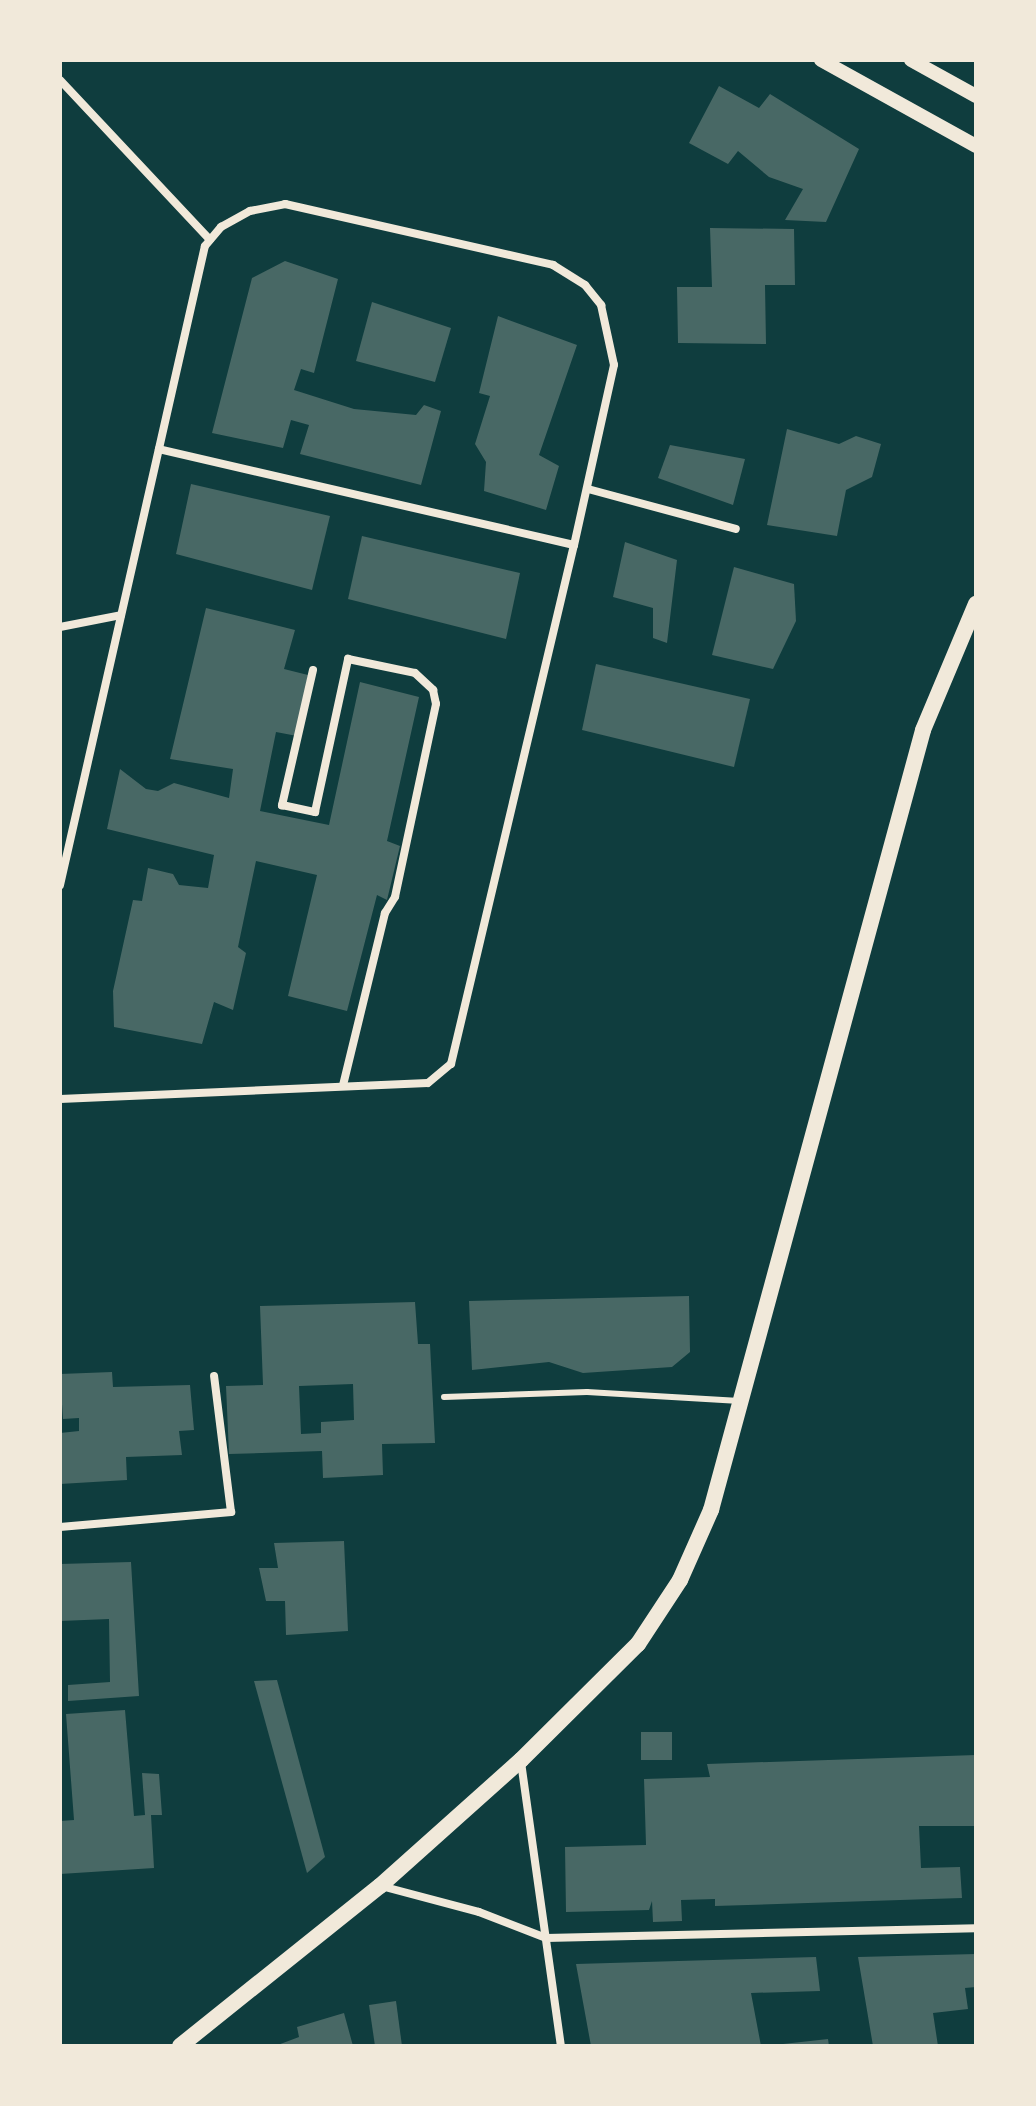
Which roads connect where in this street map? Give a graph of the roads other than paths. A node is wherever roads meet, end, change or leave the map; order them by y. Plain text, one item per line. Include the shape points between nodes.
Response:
1 (821, 60) edge
2 (911, 60) edge
3 (60, 80) edge
4 (976, 96) edge
5 (976, 146) edge
6 (210, 240) junction
7 (159, 449) junction
8 (588, 489) junction
9 (736, 529) dead end
10 (574, 545) junction
11 (976, 604) edge
12 (121, 615) junction
13 (60, 627) edge
14 (313, 670) dead end
15 (60, 885) edge
16 (343, 1085) junction
17 (60, 1099) edge
18 (214, 1376) dead end
19 (444, 1397) dead end
20 (742, 1401) junction
21 (60, 1527) edge
22 (521, 1760) junction
23 (380, 1886) junction
24 (976, 1928) edge
25 (546, 1938) junction
26 (180, 2046) edge
27 (561, 2046) edge

1 - 5 street
2 - 4 street
3 - 6 street
6 - 7 street
6 - 8 street via 221,227 250,211 285,204 553,265 585,285 601,305 614,365
7 - 10 street
7 - 12 street
8 - 9 street
8 - 10 street
10 - 16 street via 451,1064 428,1083
11 - 20 main road via 923,730
12 - 13 street
12 - 15 street
14 - 16 street via 282,805 315,812 348,659 415,673 433,690 436,704 395,897 385,913
16 - 17 street via 208,1096
18 - 21 street via 231,1512
19 - 20 lane via 587,1392
20 - 22 main road via 711,1510 680,1580 638,1644
22 - 23 main road
22 - 25 street
23 - 25 street via 479,1912
23 - 26 main road
24 - 25 street
25 - 27 street

